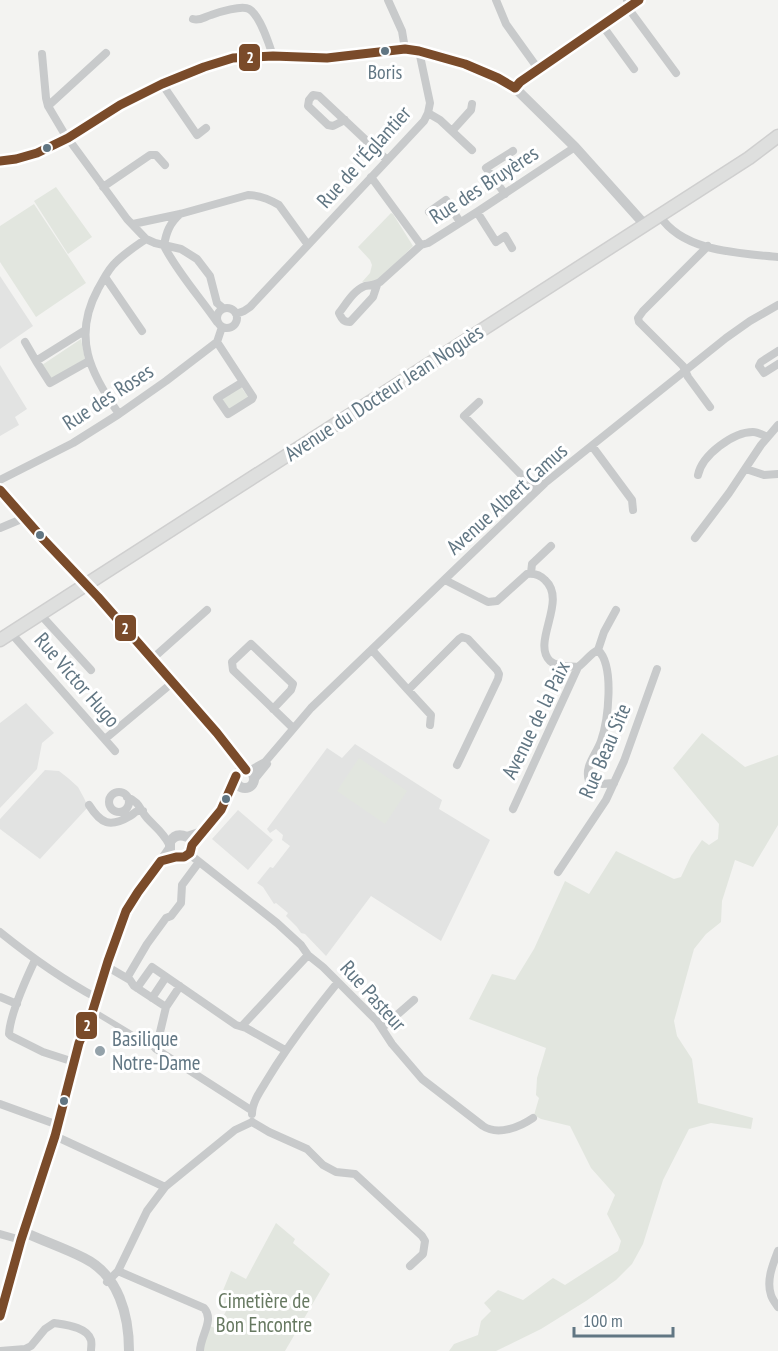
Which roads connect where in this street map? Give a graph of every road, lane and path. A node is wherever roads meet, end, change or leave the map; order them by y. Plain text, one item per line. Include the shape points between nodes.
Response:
1 (388, 0) edge
2 (496, 0) edge
3 (639, 0) edge
4 (628, 3) edge
5 (193, 19) dead end
6 (603, 25) junction
7 (405, 49) junction
8 (419, 51) junction
9 (106, 53) dead end
10 (42, 54) dead end
11 (273, 56) junction
12 (539, 69) junction
13 (634, 69) dead end
14 (676, 73) dead end
15 (162, 84) junction
16 (515, 88) junction
17 (472, 104) dead end
18 (48, 106) junction
19 (428, 112) junction
20 (345, 120) dead end
21 (206, 128) dead end
22 (452, 131) junction
23 (778, 136) edge
24 (68, 138) junction
25 (773, 143) edge
26 (575, 147) junction
27 (472, 150) dead end
28 (513, 151) dead end
29 (387, 160) junction
30 (0, 161) edge
31 (165, 165) dead end
32 (371, 177) junction
33 (103, 187) junction
34 (505, 194) junction
35 (429, 212) dead end
36 (477, 212) junction
37 (180, 214) junction
38 (660, 216) junction
39 (460, 222) junction
40 (133, 224) junction
41 (645, 225) junction
42 (146, 239) junction
43 (308, 245) junction
44 (421, 245) junction
45 (164, 246) junction
46 (708, 246) junction
47 (512, 248) dead end
48 (778, 257) edge
49 (105, 277) junction
50 (376, 285) junction
51 (778, 305) edge
52 (223, 308) junction
53 (236, 314) junction
54 (220, 324) junction
55 (84, 331) junction
56 (142, 331) dead end
57 (25, 342) dead end
58 (217, 342) junction
59 (778, 351) edge
60 (36, 361) junction
61 (89, 361) junction
62 (778, 364) edge
63 (686, 371) junction
64 (243, 382) dead end
65 (479, 402) dead end
66 (710, 407) dead end
67 (119, 414) junction
68 (778, 425) edge
69 (767, 437) junction
70 (592, 446) junction
71 (746, 469) junction
72 (778, 474) edge
73 (698, 475) dead end
74 (0, 480) edge
75 (0, 490) edge
76 (537, 491) junction
77 (633, 510) dead end
78 (24, 518) junction
79 (0, 528) edge
80 (695, 538) dead end
81 (551, 546) dead end
82 (531, 573) junction
83 (445, 580) junction
84 (86, 584) junction
85 (207, 610) dead end
86 (616, 610) dead end
87 (40, 614) junction
88 (5, 637) edge
89 (372, 650) junction
90 (598, 650) junction
91 (152, 659) junction
92 (578, 667) junction
93 (657, 669) dead end
94 (91, 670) dead end
95 (172, 683) junction
96 (408, 690) junction
97 (273, 709) junction
98 (430, 724) dead end
99 (293, 729) junction
100 (105, 740) junction
101 (115, 751) dead end
102 (457, 765) dead end
103 (245, 774) junction
104 (614, 783) junction
105 (127, 797) junction
106 (224, 803) junction
107 (89, 805) dead end
108 (513, 808) dead end
109 (124, 811) junction
110 (141, 813) junction
111 (184, 849) junction
112 (558, 872) dead end
113 (0, 932) edge
114 (308, 955) junction
115 (35, 960) junction
116 (106, 966) junction
117 (166, 977) junction
118 (127, 978) junction
119 (338, 982) junction
120 (180, 986) junction
121 (137, 988) junction
122 (0, 997) edge
123 (97, 998) junction
124 (152, 998) junction
125 (414, 1000) dead end
126 (17, 1004) junction
127 (166, 1007) junction
128 (92, 1013) junction
129 (239, 1026) junction
130 (382, 1028) junction
131 (156, 1049) junction
132 (285, 1050) junction
133 (73, 1065) junction
134 (0, 1104) edge
135 (251, 1110) junction
136 (533, 1118) dead end
137 (252, 1122) junction
138 (57, 1131) junction
139 (165, 1187) junction
140 (0, 1234) edge
141 (22, 1236) junction
142 (778, 1251) edge
143 (410, 1266) dead end
144 (118, 1271) junction
145 (108, 1281) junction
146 (778, 1307) edge
147 (0, 1316) edge
148 (0, 1351) edge
149 (91, 1351) edge
150 (128, 1351) edge
151 (200, 1351) edge

1 - 7 street via 402,31
2 - 12 street via 507,24
3 - 4 street
4 - 6 street
4 - 14 street via 630,12
5 - 11 street via 242,7 250,9
6 - 12 street
6 - 13 street
7 - 8 street
7 - 11 street via 327,58
8 - 16 street via 465,64
8 - 19 street, Rue de l'Églantier via 430,103
9 - 18 street
10 - 18 street
11 - 15 street via 233,58
12 - 16 street
15 - 21 street via 197,135
15 - 24 street
16 - 26 street
17 - 22 street
18 - 24 street
19 - 22 street
19 - 29 street, Rue de l'Églantier
20 - 29 street
22 - 27 street
23 - 25 main road, Avenue du Docteur Jean Noguès
24 - 30 street via 37,153
24 - 33 street
25 - 38 main road, Avenue du Docteur Jean Noguès
26 - 34 street, Rue des Bruyères
26 - 41 street
28 - 34 street via 486,168
29 - 32 street, Rue de l'Églantier
31 - 33 street via 156,155 150,155
32 - 43 street, Rue de l'Églantier
32 - 44 street, Rue des Bruyères
33 - 40 street
34 - 36 street, Rue des Bruyères
35 - 39 street via 446,201
36 - 39 street, Rue des Bruyères
36 - 47 street via 496,242 505,236
37 - 40 street
37 - 43 street via 255,195 279,205
37 - 45 street via 167,230
38 - 41 main road, Avenue du Docteur Jean Noguès
38 - 46 street via 674,232
39 - 44 street, Rue des Bruyères
40 - 42 street
41 - 84 main road, Avenue du Docteur Jean Noguès
42 - 45 street
42 - 49 street via 116,262
43 - 53 street via 250,307
44 - 50 street
45 - 52 street via 181,249 197,259 210,276 217,303
45 - 54 street
46 - 48 street
46 - 63 street via 638,318
49 - 55 street via 94,297
49 - 56 street
50 - 50 street via 354,294 339,313 342,320 350,322 373,297
51 - 63 street, Avenue Albert Camus via 726,338
52 - 53 street
52 - 54 street via 216,315
53 - 54 street via 237,321 232,326
54 - 58 street
55 - 60 street
55 - 61 street
57 - 60 street
58 - 64 street
58 - 67 street, Rue des Roses
59 - 62 street via 759,366 764,373
60 - 61 street via 50,383
61 - 67 street
63 - 66 street
63 - 70 street, Avenue Albert Camus
65 - 76 street via 464,416
67 - 74 street, Rue des Roses via 73,443
68 - 69 street
69 - 71 street
69 - 73 street via 753,432 720,445 699,467
70 - 76 street, Avenue Albert Camus
70 - 77 street via 632,500
71 - 72 street via 764,475
71 - 80 street
75 - 78 street
76 - 83 street, Avenue Albert Camus
78 - 79 street
78 - 84 street
81 - 82 street via 532,564
82 - 83 street via 492,602
82 - 92 street via 545,580 552,594 545,653 555,664
83 - 89 street, Avenue Albert Camus
84 - 87 main road, Avenue du Docteur Jean Noguès
84 - 91 street
85 - 91 street
86 - 90 street
87 - 88 main road, Avenue du Docteur Jean Noguès
87 - 94 street
88 - 100 street, Rue Victor Hugo
89 - 96 street
89 - 99 street, Avenue Albert Camus
90 - 92 street, Avenue de la Paix
90 - 104 street via 608,677 606,720 587,774 594,783
91 - 95 street
92 - 108 street, Avenue de la Paix
93 - 104 street, Rue Beau Site
95 - 100 street
95 - 103 street via 217,733
96 - 98 street via 431,715
96 - 102 street via 462,638 468,639 497,670 498,679
97 - 97 street via 293,684 251,644 232,662 233,670
97 - 99 street
99 - 103 street, Avenue Albert Camus via 270,761
100 - 101 street, Rue Victor Hugo
103 - 106 street
103 - 106 street via 237,783 243,788
104 - 112 street, Rue Beau Site
105 - 109 street via 129,803
105 - 109 street via 117,793 109,801 112,810
105 - 110 street via 141,806
106 - 111 street
107 - 110 street via 108,824
109 - 110 street
110 - 111 street
111 - 114 street, Rue Pasteur via 278,923
111 - 116 street via 161,861 138,892 116,934
111 - 118 street via 181,903 166,918
113 - 115 street
114 - 119 street, Rue Pasteur
114 - 129 street
115 - 123 street
115 - 126 street
116 - 118 street
116 - 123 street
117 - 120 street
117 - 121 street via 152,967
117 - 124 street
118 - 121 street
119 - 130 street, Rue Pasteur
119 - 132 street
120 - 127 street
120 - 129 street
121 - 124 street
122 - 126 street
123 - 128 street
124 - 127 street
125 - 130 street
126 - 133 street via 9,1030 11,1036
127 - 131 street
128 - 131 street
128 - 133 street
129 - 132 street
130 - 136 street, Rue Pasteur via 422,1079 488,1129 512,1129
131 - 135 street
132 - 135 street
133 - 138 street
134 - 138 street
135 - 137 street
137 - 139 street via 235,1130
137 - 143 street via 307,1149 336,1172 355,1174 425,1241 423,1254
138 - 139 street
138 - 141 street
139 - 144 street via 147,1211
140 - 141 street
141 - 145 street via 91,1262
141 - 147 street
142 - 146 street via 769,1284
144 - 145 street
144 - 151 street via 204,1308 208,1319
145 - 150 street via 123,1307
148 - 149 street via 31,1346 54,1323 82,1330 91,1341

